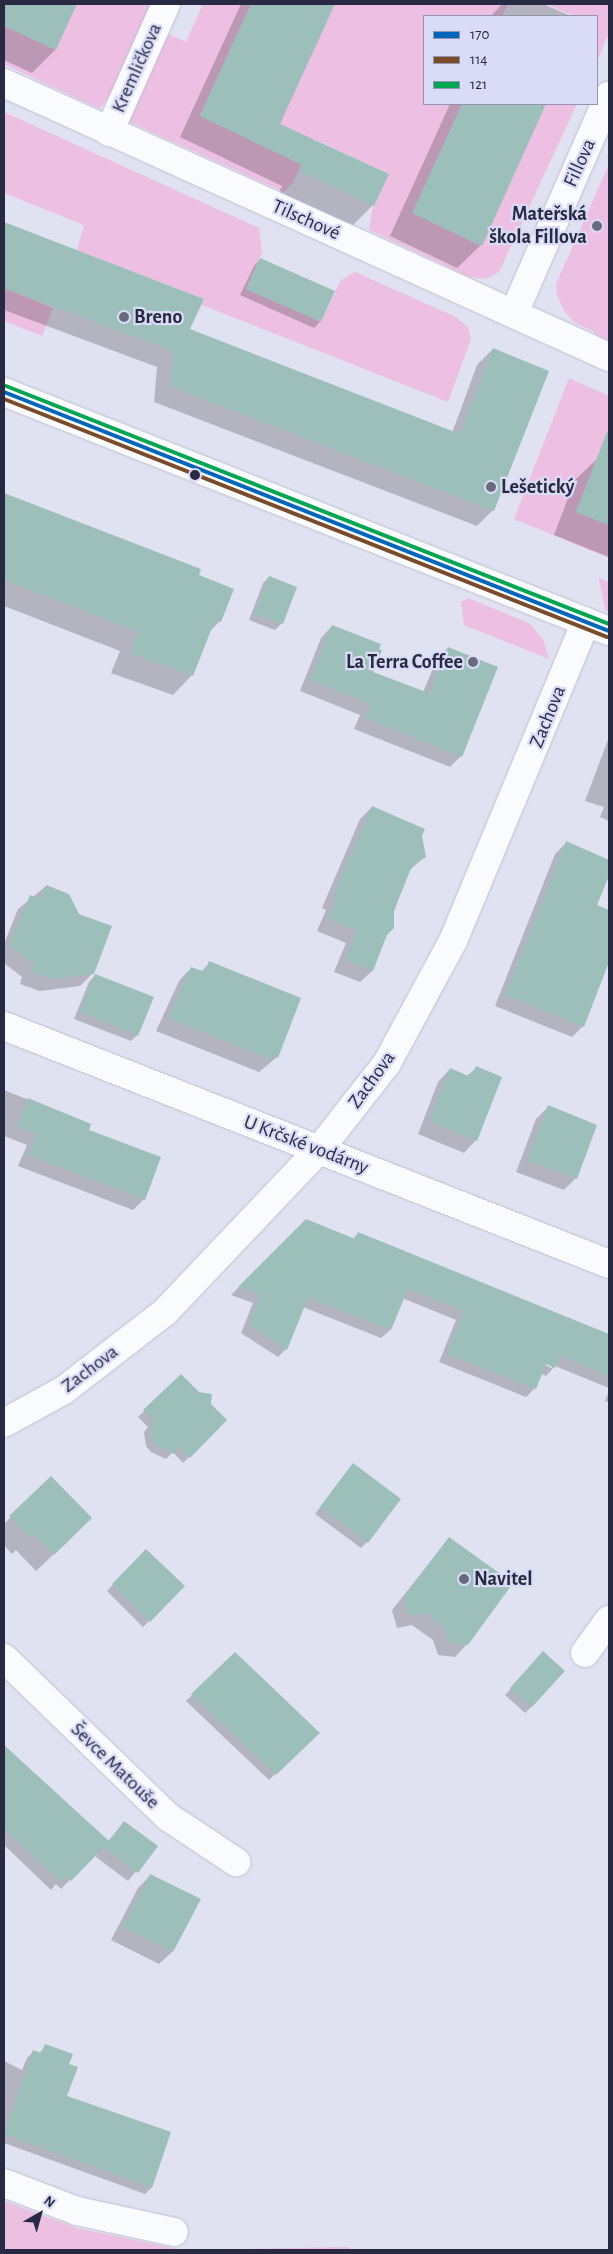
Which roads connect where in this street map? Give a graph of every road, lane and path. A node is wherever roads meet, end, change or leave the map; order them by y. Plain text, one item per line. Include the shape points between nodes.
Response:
1 (166, 4) edge
2 (4, 83) edge
3 (609, 96) edge
4 (108, 132) junction
5 (514, 313) junction
6 (609, 357) edge
7 (4, 392) edge
8 (598, 627) edge
9 (4, 1026) edge
10 (318, 1150) junction
11 (609, 1264) edge
12 (4, 1423) edge
13 (609, 1620) edge
14 (585, 1653) dead end
15 (4, 1658) edge
16 (236, 1862) dead end
17 (4, 2183) edge
18 (174, 2232) dead end

1 - 4 street, Kremličkova
2 - 4 street, Tilschové
3 - 5 street, Fillova
4 - 5 street, Tilschové
5 - 6 street, Tilschové
7 - 8 street
8 - 10 street, Zachova via 453,941 387,1063
9 - 10 street, U Krčské vodárny
10 - 11 street, U Krčské vodárny
10 - 12 street, Zachova via 165,1312 64,1390
13 - 14 street
15 - 16 street, Ševce Matouše via 168,1817
17 - 18 street via 77,2211

